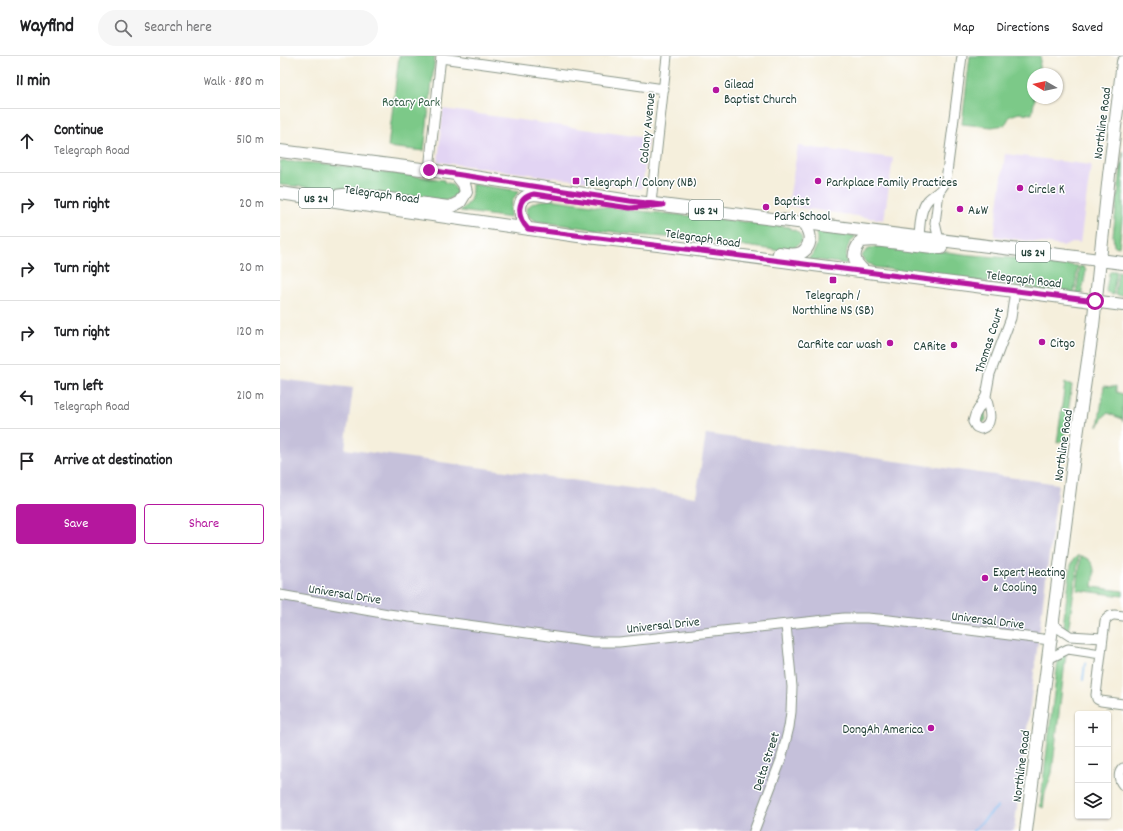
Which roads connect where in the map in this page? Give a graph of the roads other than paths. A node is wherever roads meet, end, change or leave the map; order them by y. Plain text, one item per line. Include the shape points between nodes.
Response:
1 (667, 56) edge
2 (962, 56) edge
3 (441, 57) edge
4 (1123, 62) edge
5 (664, 89) junction
6 (280, 151) edge
7 (305, 154) junction
8 (280, 156) edge
9 (429, 170) junction
10 (456, 174) junction
11 (939, 192) junction
12 (280, 193) edge
13 (315, 198) junction
14 (657, 204) junction
15 (803, 222) junction
16 (528, 229) junction
17 (919, 237) junction
18 (939, 240) junction
19 (658, 245) junction
20 (1008, 249) junction
21 (1099, 260) junction
22 (1123, 263) edge
23 (864, 271) junction
24 (1015, 291) junction
25 (1095, 301) junction
26 (1123, 305) edge
27 (986, 396) dead end
28 (280, 595) edge
29 (1123, 616) edge
30 (1052, 624) junction
31 (786, 625) junction
32 (1103, 638) junction
33 (1050, 640) junction
34 (1101, 654) junction
35 (1048, 659) junction
36 (1123, 704) edge
37 (1123, 768) edge
38 (1123, 785) edge
39 (754, 831) edge
40 (1026, 831) edge

1 - 5 street, Colony Avenue
2 - 11 street via 946,180
3 - 5 street
3 - 9 street
4 - 21 main road, Northline Road
5 - 14 street, Colony Avenue
6 - 7 main road, Telegraph Road / US 24
7 - 8 main road
7 - 9 main road, Telegraph Road / US 24
9 - 10 main road, Telegraph Road / US 24
10 - 13 main road via 464,184 466,192 460,202 448,207 352,194
10 - 14 main road, Telegraph Road / US 24
11 - 17 street via 924,205
11 - 18 street via 936,223
12 - 13 main road, Telegraph Road / US 24
13 - 16 main road, Telegraph Road / US 24
14 - 15 main road, Telegraph Road / US 24
14 - 16 main road via 630,208 534,194 527,196 520,207 521,218
15 - 17 main road, Telegraph Road / US 24
15 - 19 main road via 810,243 802,253 792,255 698,242
16 - 19 main road, Telegraph Road / US 24
17 - 18 main road, Telegraph Road / US 24
18 - 20 main road, Telegraph Road / US 24
19 - 23 main road, Telegraph Road / US 24
20 - 21 main road, Telegraph Road / US 24
20 - 23 main road via 998,253 968,252 867,240 862,242 855,252 856,262
21 - 22 main road, Telegraph Road / US 24
21 - 25 main road, Northline Road
23 - 24 main road, Telegraph Road / US 24
24 - 25 main road, Telegraph Road / US 24
24 - 27 street, Thomas Court via 1011,318 990,374
25 - 26 main road, Telegraph Road / US 24
25 - 30 main road, Northline Road
28 - 31 street, Universal Drive via 388,614 592,642 619,642
29 - 32 street via 1109,616 1105,621
30 - 32 street via 1070,636
30 - 33 main road, Northline Road
31 - 33 street, Universal Drive via 867,618
31 - 39 street, Delta Street via 792,687 789,727 781,760
32 - 34 street
33 - 35 main road, Northline Road
34 - 35 street via 1068,649
34 - 36 street via 1097,699
35 - 40 main road, Northline Road
37 - 38 street via 1119,776

